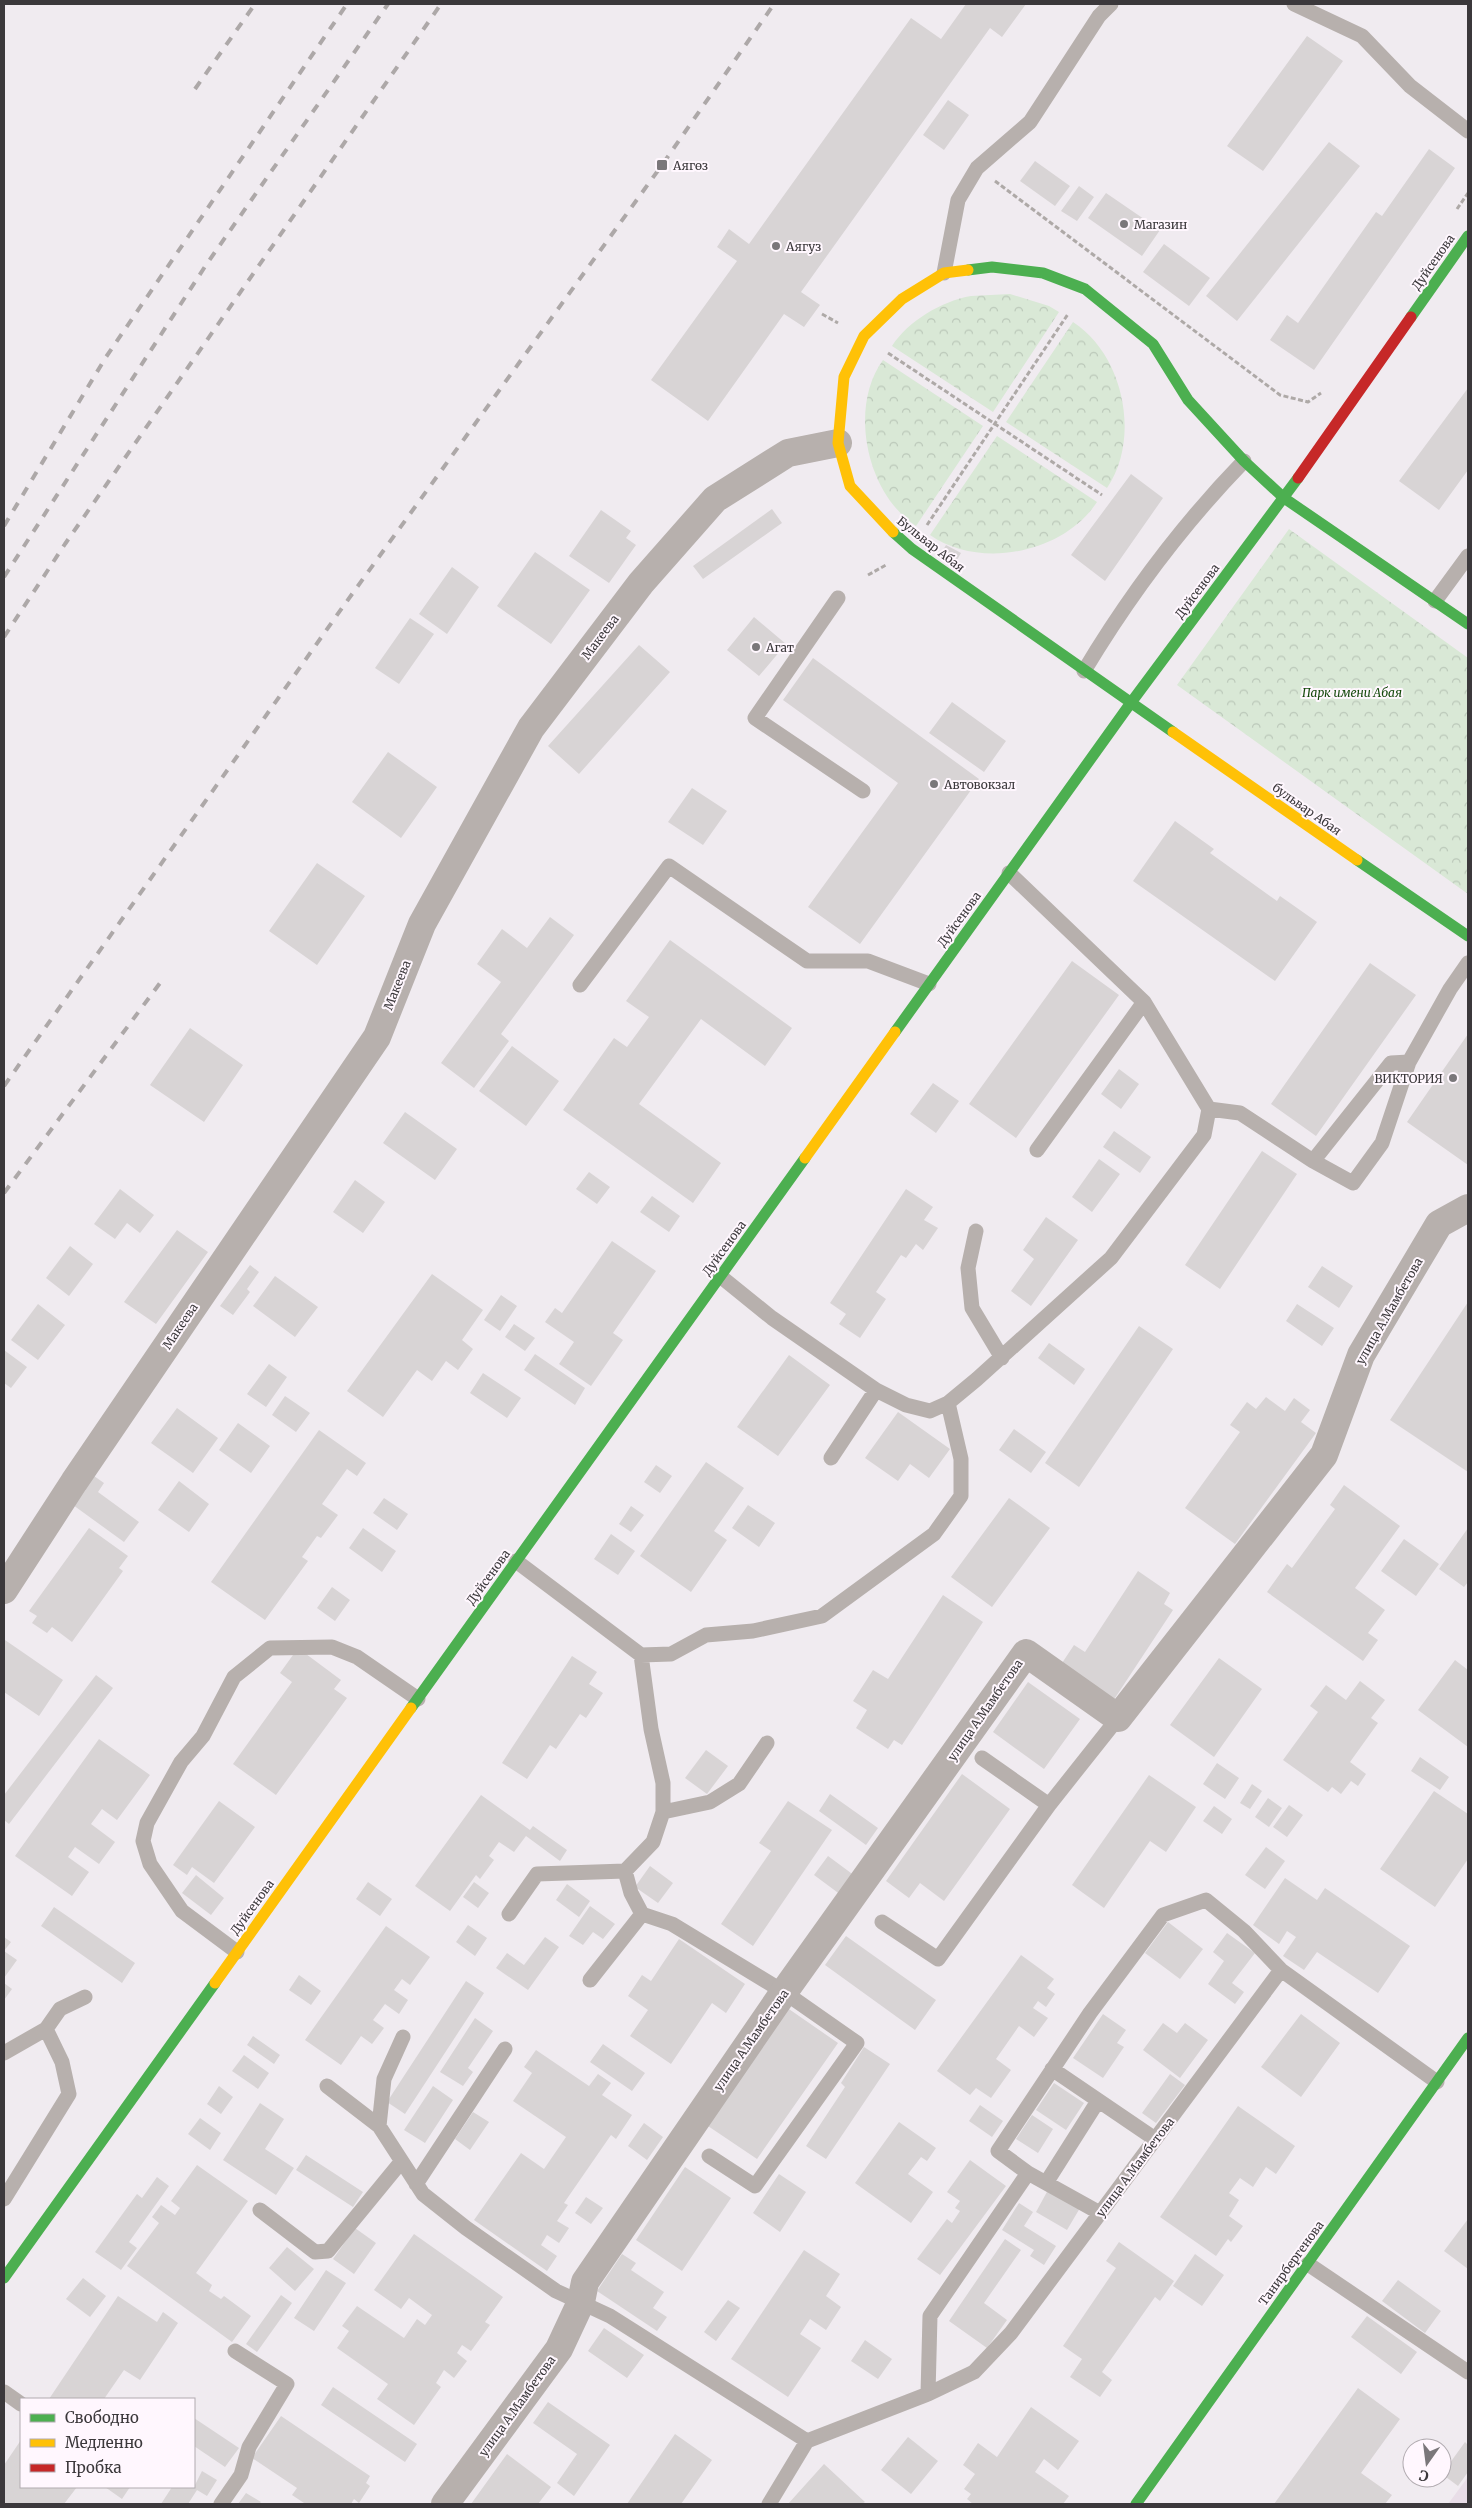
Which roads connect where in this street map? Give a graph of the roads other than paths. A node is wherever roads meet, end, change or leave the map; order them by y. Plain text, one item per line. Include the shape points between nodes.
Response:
1 (1111, 4) edge
2 (1294, 4) edge
3 (1100, 10) edge
4 (1468, 131) edge
5 (1468, 236) edge
6 (944, 273) junction
7 (838, 443) junction
8 (1244, 461) junction
9 (1284, 498) junction
10 (1468, 556) edge
11 (838, 598) dead end
12 (1435, 601) junction
13 (1468, 624) edge
14 (1084, 671) junction
15 (1130, 704) junction
16 (863, 792) dead end
17 (1009, 873) junction
18 (1468, 936) edge
19 (1468, 963) edge
20 (930, 984) junction
21 (580, 985) dead end
22 (1144, 1002) junction
23 (1409, 1062) junction
24 (1209, 1109) junction
25 (1037, 1150) dead end
26 (1313, 1161) junction
27 (1468, 1208) edge
28 (976, 1231) dead end
29 (720, 1276) junction
30 (1002, 1358) junction
31 (876, 1390) junction
32 (948, 1403) junction
33 (832, 1458) dead end
34 (516, 1561) junction
35 (4, 1590) edge
36 (641, 1655) junction
37 (418, 1699) junction
38 (1118, 1718) junction
39 (767, 1743) dead end
40 (982, 1758) dead end
41 (1049, 1805) junction
42 (663, 1812) junction
43 (625, 1872) junction
44 (509, 1914) dead end
45 (642, 1914) junction
46 (882, 1922) dead end
47 (237, 1952) junction
48 (1282, 1970) junction
49 (590, 1980) dead end
50 (784, 1992) junction
51 (85, 1997) dead end
52 (46, 2029) junction
53 (403, 2037) dead end
54 (1468, 2038) edge
55 (505, 2049) dead end
56 (4, 2053) edge
57 (1052, 2069) junction
58 (1437, 2082) junction
59 (328, 2086) dead end
60 (1098, 2101) junction
61 (379, 2126) junction
62 (1155, 2139) junction
63 (709, 2156) dead end
64 (401, 2162) junction
65 (1028, 2173) junction
66 (1046, 2183) junction
67 (416, 2184) junction
68 (4, 2199) edge
69 (260, 2210) dead end
70 (1100, 2213) junction
71 (1308, 2264) junction
72 (4, 2278) edge
73 (580, 2302) junction
74 (235, 2351) dead end
75 (1468, 2372) edge
76 (4, 2392) edge
77 (928, 2394) junction
78 (20, 2403) edge
79 (808, 2441) junction
80 (221, 2504) edge
81 (445, 2504) edge
82 (769, 2504) edge
83 (1136, 2504) edge

1 - 3 lane
2 - 4 lane via 1362,36 1410,86
3 - 6 lane via 1030,122 976,168 958,200
5 - 9 street, Дуйсенова
6 - 7 street, Бульвар Абая via 902,299 864,336 844,377
6 - 8 street, Бульвар Абая via 992,267 1043,273 1085,289 1154,344 1188,400
7 - 14 street, Бульвар Абая via 850,486 882,522 912,549
7 - 35 street, Макеева via 788,453 715,499 641,583 531,728 422,924 377,1037
8 - 9 street, Бульвар Абая
8 - 14 lane via 1209,498 1114,621
9 - 12 street
9 - 15 street, Дуйсенова
10 - 12 lane
11 - 16 lane via 755,718
12 - 13 street
14 - 15 street, Бульвар Абая
15 - 17 street, Дуйсенова
15 - 18 street, бульвар Абая
17 - 20 street, Дуйсенова
17 - 22 lane
19 - 23 lane
20 - 21 lane via 868,961 807,961 669,866
20 - 29 street, Дуйсенова
22 - 24 lane
22 - 25 lane
23 - 26 lane via 1391,1063
23 - 26 lane via 1382,1143 1353,1183
24 - 26 lane via 1240,1113
24 - 30 lane via 1204,1135 1111,1258
27 - 38 street, улица А.Мамбетова via 1439,1224 1361,1355 1324,1454
28 - 30 lane via 968,1268 972,1308
29 - 31 lane via 772,1318
29 - 34 street, Дуйсенова
30 - 32 lane
31 - 32 lane via 906,1405 930,1411
31 - 33 lane
32 - 36 lane via 961,1459 961,1496 934,1534 822,1616 754,1631 706,1636 671,1654
34 - 36 lane
34 - 37 street, Дуйсенова
36 - 42 lane via 651,1729 663,1783
37 - 47 street, Дуйсенова
37 - 47 lane via 358,1657 332,1647 270,1648 234,1676 203,1736 181,1762 151,1815 143,1842 150,1864 182,1912
38 - 41 lane
38 - 50 street, улица А.Мамбетова via 1026,1653
39 - 42 lane via 739,1784 710,1802
40 - 41 lane
41 - 46 lane via 938,1958
42 - 43 lane via 653,1842
43 - 44 lane via 537,1874
43 - 45 lane
45 - 49 lane
45 - 50 lane via 672,1924
47 - 72 street, Дуйсенова
48 - 57 lane via 1244,1931 1206,1900 1163,1915
48 - 58 lane
48 - 62 lane, улица А.Мамбетова
50 - 63 lane via 857,2043 755,2186
50 - 73 street, улица А.Мамбетова via 585,2282
51 - 52 lane via 60,2009
52 - 56 lane
52 - 68 lane via 62,2062 69,2094
53 - 61 lane via 384,2079
54 - 58 street, Танирбергенова
55 - 67 lane
57 - 60 lane
57 - 65 lane via 998,2151
58 - 71 street, Танирбергенова
59 - 61 lane
60 - 62 lane
60 - 66 lane
61 - 64 lane
62 - 70 lane, улица А.Мамбетова
64 - 67 lane
64 - 69 lane via 328,2251 315,2252
65 - 66 lane
65 - 77 lane via 930,2316
66 - 70 lane
67 - 73 lane via 423,2194 466,2228 556,2291
70 - 77 lane, улица А.Мамбетова via 1011,2333 974,2372
71 - 75 lane
71 - 83 street, Танирбергенова
73 - 79 lane via 610,2316
73 - 81 street, улица А.Мамбетова via 559,2349
74 - 80 lane via 287,2384 248,2447 241,2475
76 - 78 lane
77 - 79 lane, улица А.Мамбетова
79 - 82 lane

